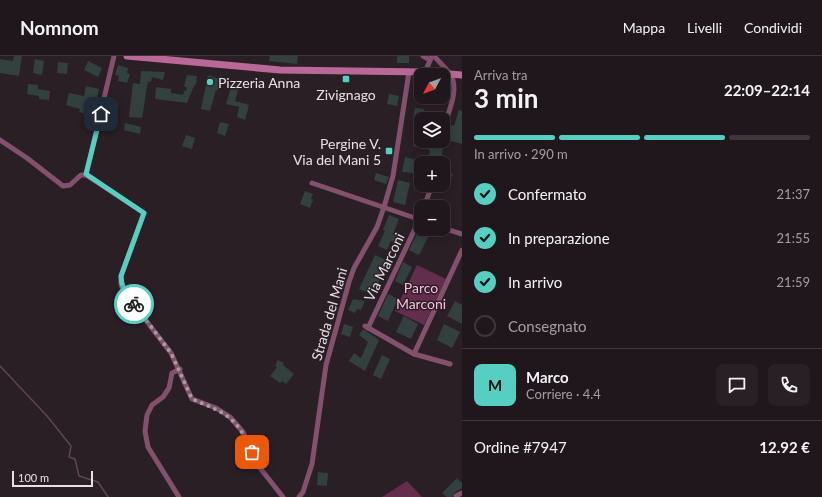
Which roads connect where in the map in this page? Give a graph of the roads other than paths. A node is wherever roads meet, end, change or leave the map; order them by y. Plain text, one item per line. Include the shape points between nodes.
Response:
1 (114, 56) edge
2 (127, 56) edge
3 (423, 56) edge
4 (432, 57) edge
5 (427, 68) edge
6 (444, 68) edge
7 (409, 72) junction
8 (414, 72) edge
9 (450, 73) edge
10 (462, 74) edge
11 (450, 75) edge
12 (448, 112) edge
13 (0, 140) edge
14 (86, 174) junction
15 (312, 183) dead end
16 (384, 207) junction
17 (414, 217) edge
18 (450, 230) edge
19 (414, 233) edge
20 (462, 234) edge
21 (462, 250) edge
22 (414, 354) junction
23 (450, 364) dead end
24 (180, 369) junction
25 (462, 493) edge
26 (456, 496) dead end
27 (179, 497) edge
28 (283, 497) edge
29 (298, 497) edge

1 - 14 street
2 - 7 main road via 287,70
3 - 4 street
4 - 5 street
4 - 6 street
7 - 8 main road
7 - 16 street, Strada del Mani via 393,176
9 - 10 main road
11 - 12 street via 454,93
13 - 14 street via 63,186 70,185 81,175
14 - 24 street via 144,213 121,276 121,284 124,292 171,353
15 - 16 street
16 - 17 street
16 - 29 street, Strada del Mani via 377,227 349,282 326,365 312,464 303,492
18 - 20 street
19 - 22 street, Via Marconi via 366,327
21 - 22 street
22 - 23 street
24 - 27 street via 172,373 169,388 163,397 152,405 147,415 145,430 148,447
24 - 28 street via 188,395 230,417 242,432 256,463
25 - 26 street

